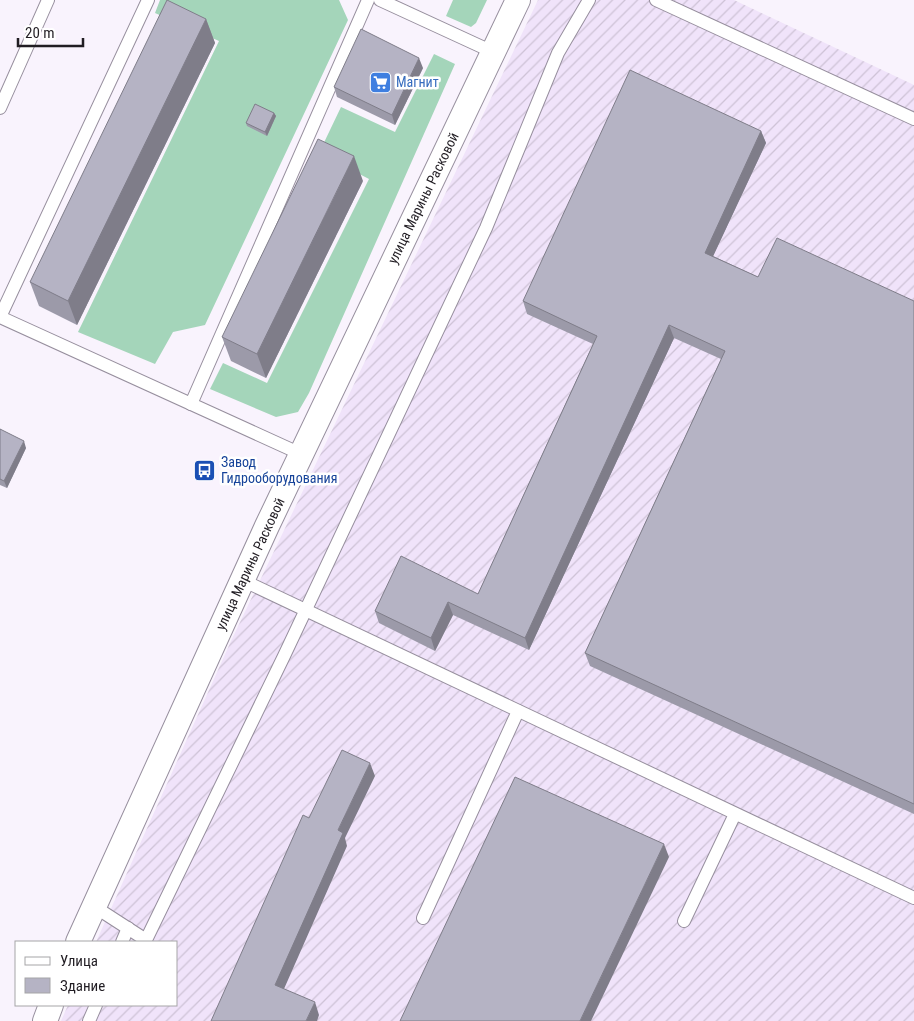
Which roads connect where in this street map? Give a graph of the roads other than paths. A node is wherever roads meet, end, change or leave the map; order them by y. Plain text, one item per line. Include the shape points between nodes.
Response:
1 (48, 0) edge
2 (148, 0) edge
3 (368, 0) edge
4 (380, 0) edge
5 (518, 0) edge
6 (589, 0) edge
7 (656, 0) edge
8 (493, 52) junction
9 (0, 108) edge
10 (914, 119) edge
11 (0, 317) edge
12 (191, 404) junction
13 (301, 454) junction
14 (242, 580) junction
15 (305, 611) junction
16 (518, 712) junction
17 (735, 814) junction
18 (914, 898) edge
19 (95, 906) junction
20 (422, 918) dead end
21 (684, 921) dead end
22 (128, 928) junction
23 (78, 941) edge
24 (122, 941) edge
25 (51, 1006) edge
26 (96, 1006) edge
27 (45, 1021) edge
28 (89, 1021) edge

1 - 9 lane
2 - 11 lane
3 - 12 lane
4 - 8 lane
5 - 8 street, улица Марины Расковой
6 - 15 lane via 558,53 486,228
7 - 10 lane
8 - 13 street, улица Марины Расковой
11 - 12 lane
12 - 13 lane
13 - 14 street, улица Марины Расковой
14 - 15 lane
14 - 19 street, улица Марины Расковой
15 - 16 lane
15 - 22 lane via 146,940
16 - 17 lane
16 - 20 lane
17 - 18 lane
17 - 21 lane
19 - 22 lane
19 - 23 street, улица Марины Расковой
22 - 24 lane
25 - 27 street
26 - 28 lane

